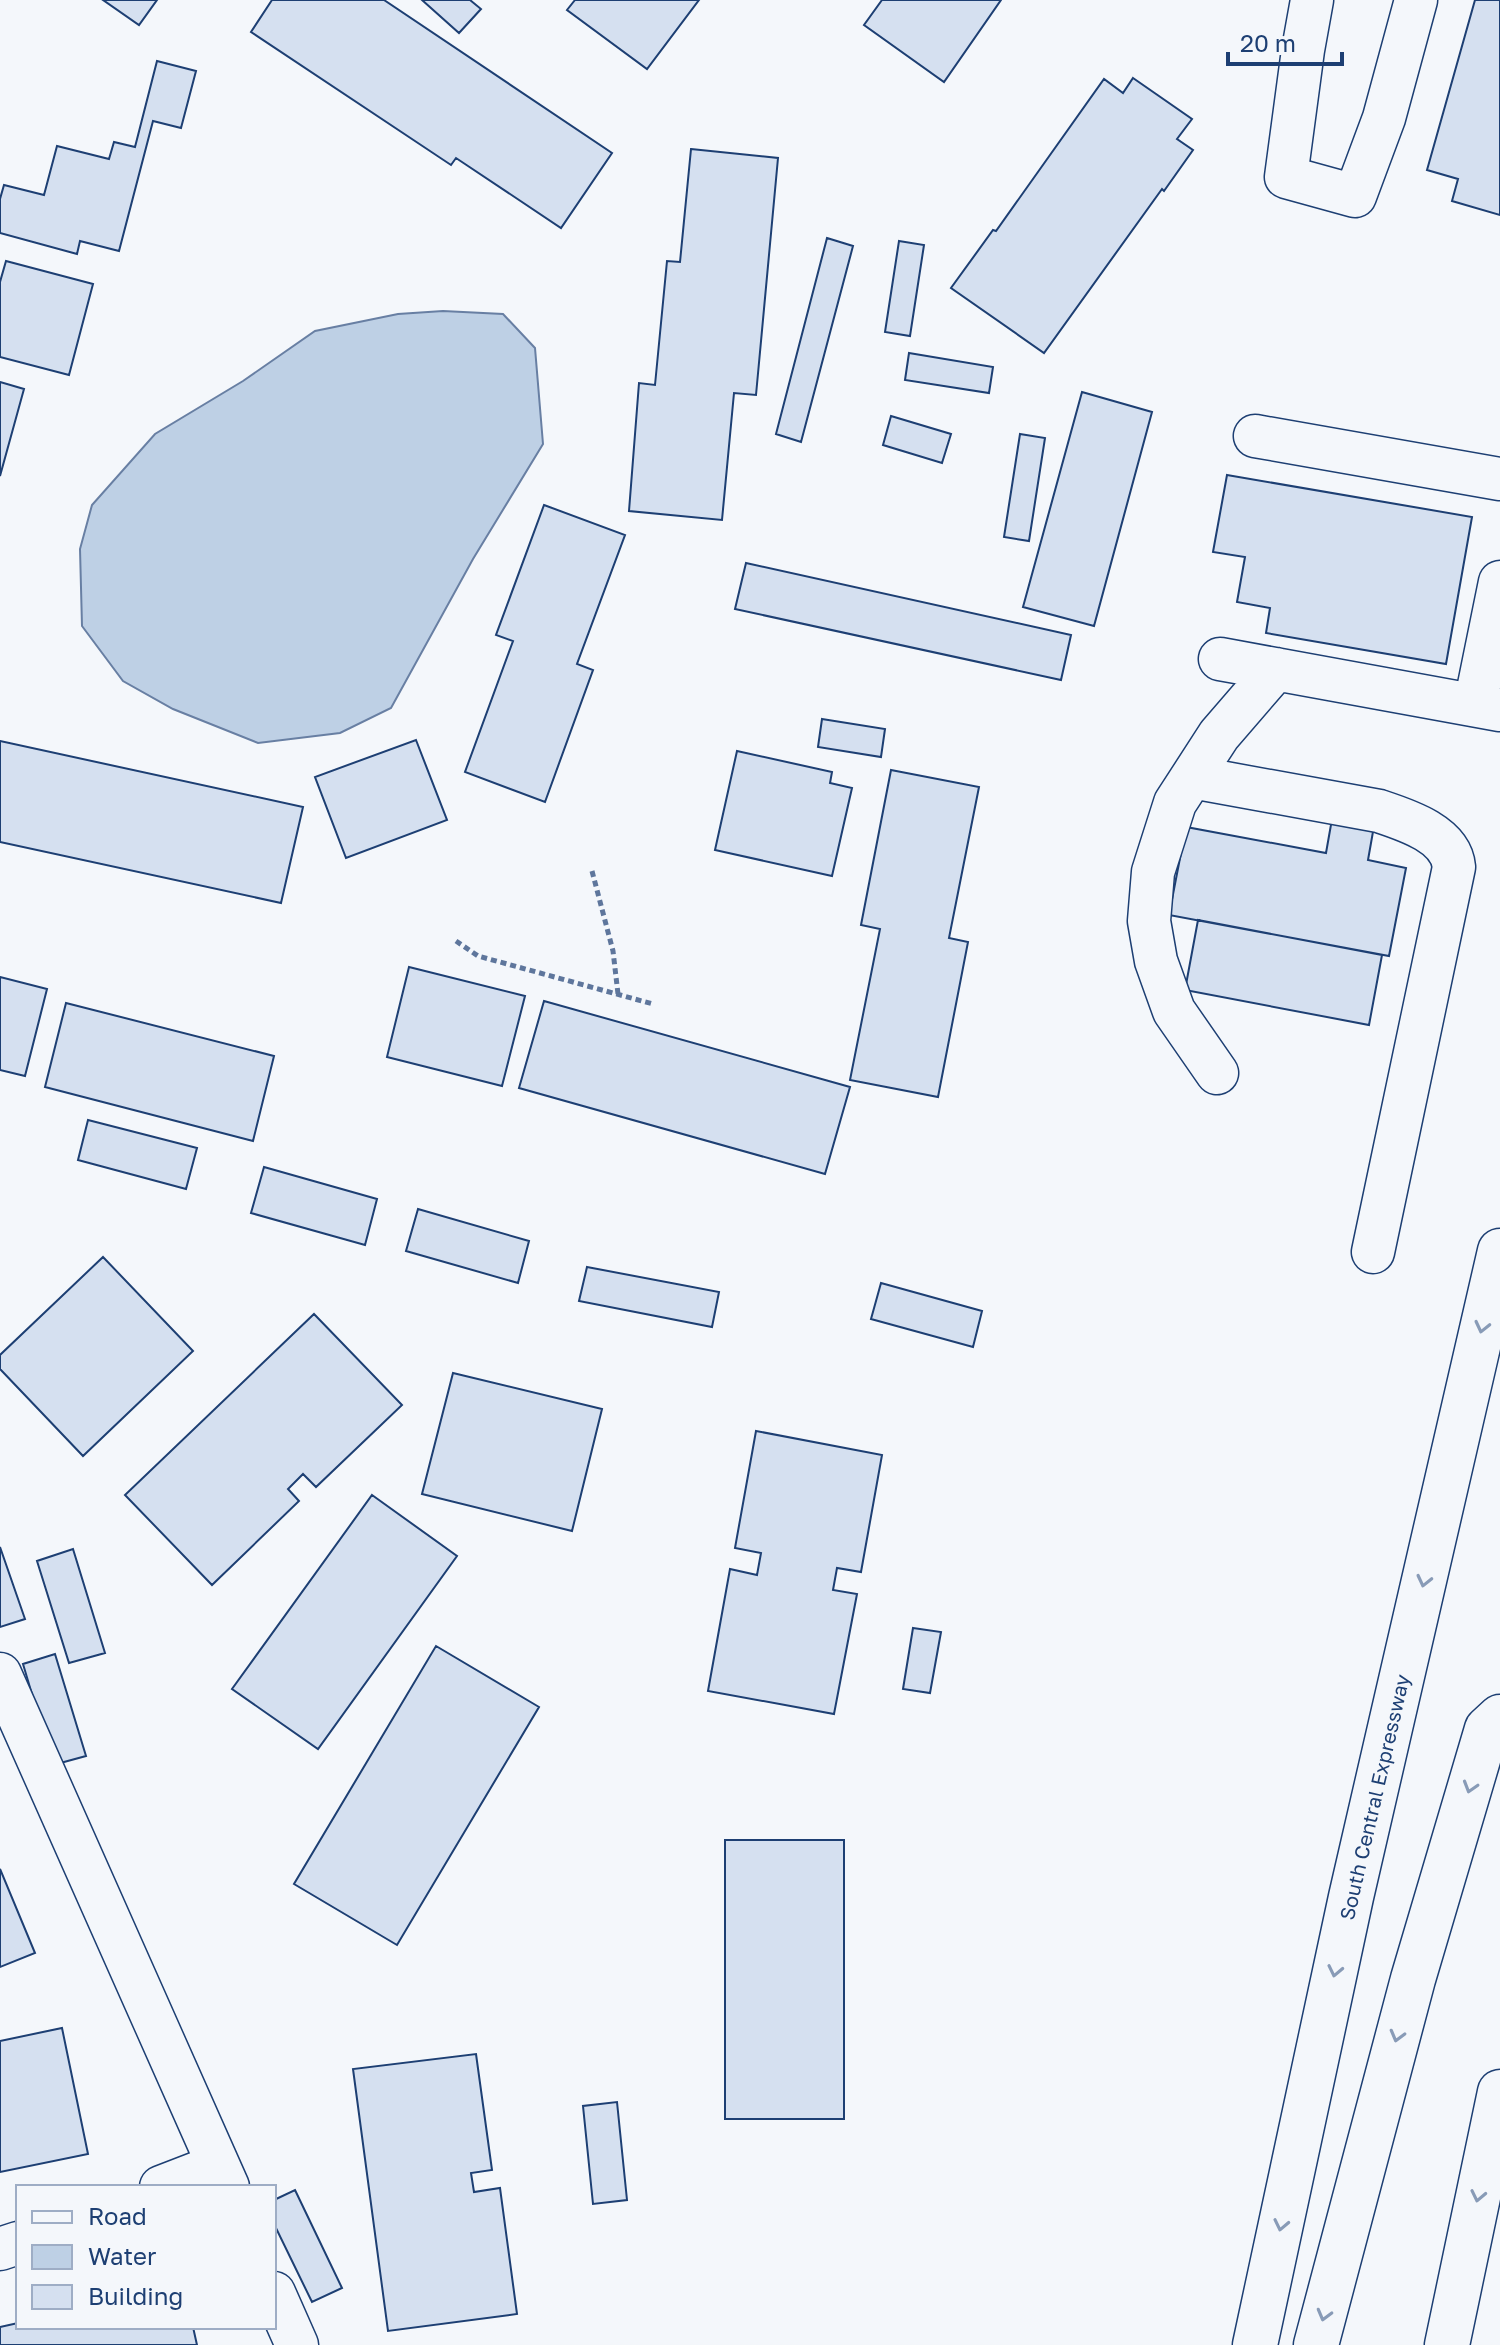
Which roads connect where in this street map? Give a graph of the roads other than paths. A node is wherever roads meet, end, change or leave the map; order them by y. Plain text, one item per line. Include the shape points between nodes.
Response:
1 (1312, 0) edge
2 (1416, 0) edge
3 (1255, 436) dead end
4 (1500, 479) edge
5 (1500, 582) edge
6 (1220, 659) dead end
7 (1276, 669) junction
8 (1487, 707) edge
9 (1192, 777) junction
10 (1217, 1073) dead end
11 (1500, 1251) edge
12 (1373, 1252) dead end
13 (0, 1674) edge
14 (1500, 1717) edge
15 (1500, 2092) edge
16 (223, 2176) edge
17 (172, 2185) edge
18 (276, 2298) edge
19 (297, 2345) edge
20 (1255, 2345) edge
21 (1316, 2345) edge
22 (1447, 2345) edge

1 - 2 lane via 1286,177 1355,196 1384,118
3 - 4 lane
5 - 8 lane
6 - 7 lane
7 - 8 lane
7 - 9 lane via 1219,735
9 - 10 lane via 1175,803 1153,872 1149,921 1174,1011
9 - 12 lane via 1379,811 1433,835 1453,856
11 -> 20 main road, South Central Expressway via 1354,1882
13 - 16 lane
14 -> 21 main road via 1487,1729 1413,1979
15 -> 22 main road
16 - 17 lane
18 - 19 lane

